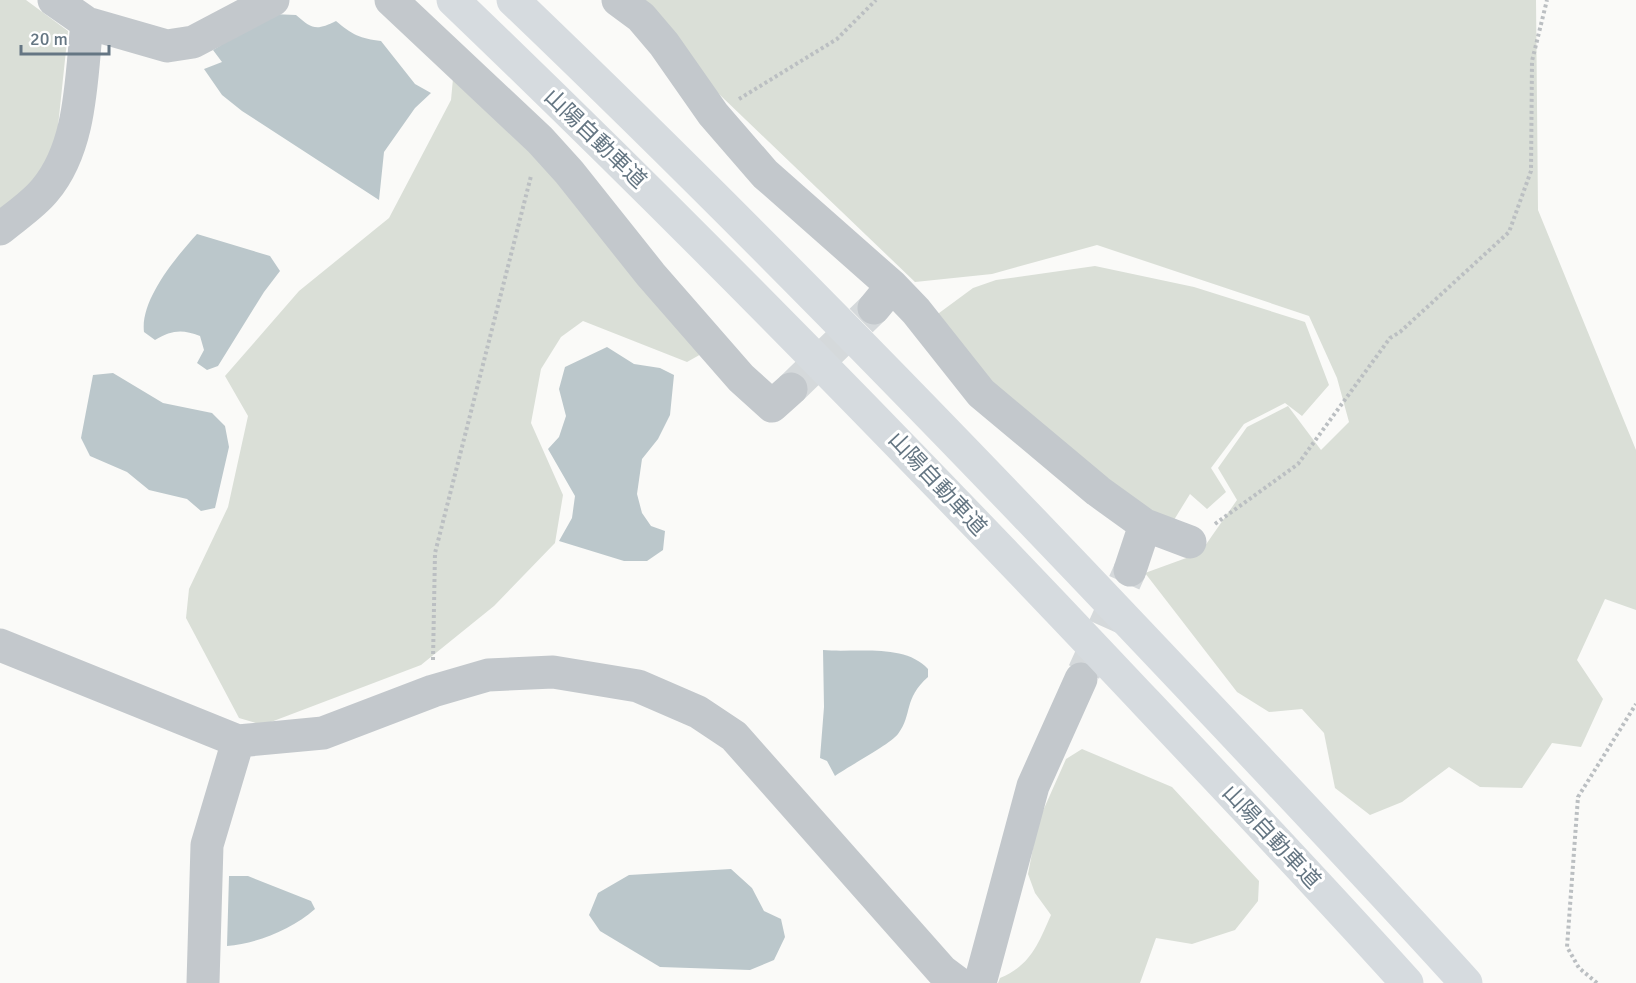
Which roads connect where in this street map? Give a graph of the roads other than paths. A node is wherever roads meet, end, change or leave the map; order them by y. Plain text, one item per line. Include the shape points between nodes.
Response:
1 (54, 0) edge
2 (273, 0) edge
3 (392, 0) edge
4 (453, 0) edge
5 (513, 0) edge
6 (618, 0) edge
7 (87, 23) junction
8 (0, 230) edge
9 (791, 389) tunnel mouth
10 (1145, 525) junction
11 (1190, 542) road end
12 (1130, 570) tunnel mouth
13 (0, 645) edge
14 (1081, 679) tunnel mouth
15 (238, 741) junction
16 (203, 983) edge
17 (958, 983) edge
18 (980, 983) edge
19 (1407, 983) edge
20 (1466, 983) edge

1 - 7 street
2 - 7 street via 193,42 167,46
3 - 9 street via 540,140 741,378 772,406
4 - 19 highway, 山陽自動車道 via 626,166 889,431
5 - 20 highway, 山陽自動車道 via 657,138 918,401 1342,846
6 - 10 street via 641,17 664,44 713,114 765,174 883,297 981,393
7 - 8 street via 79,97 66,156 45,190
10 - 11 street
10 - 12 street
13 - 15 street
14 - 18 street via 1033,786
15 - 16 street via 207,845
15 - 17 street via 323,733 433,691 488,675 553,672 638,686 698,712 734,736 942,971

